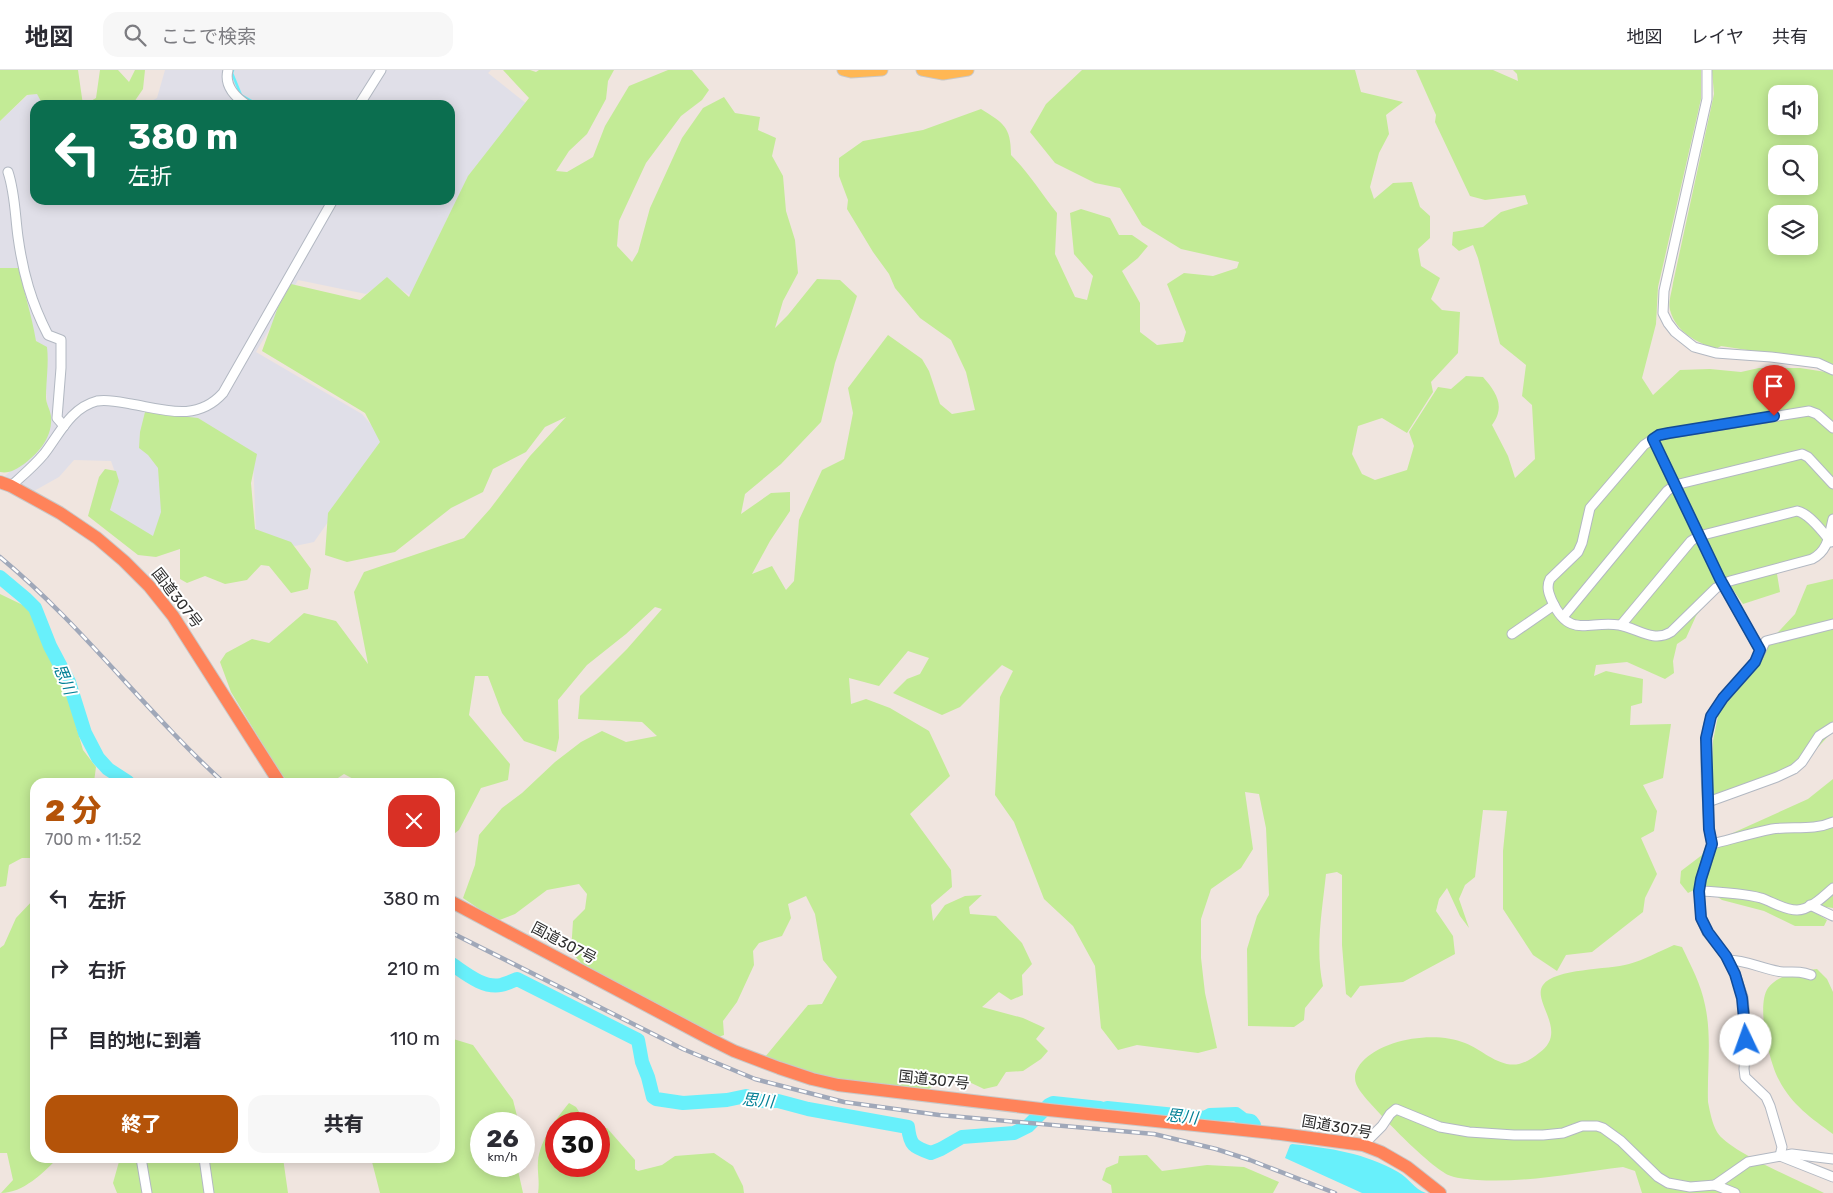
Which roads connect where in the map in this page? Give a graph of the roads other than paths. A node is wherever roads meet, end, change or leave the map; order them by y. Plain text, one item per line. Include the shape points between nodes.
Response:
1 (228, 70) edge
2 (380, 70) edge
3 (842, 70) edge
4 (882, 70) edge
5 (922, 70) edge
6 (968, 70) edge
7 (1707, 70) edge
8 (240, 100) edge
9 (362, 100) edge
10 (8, 172) dead end
11 (330, 205) edge
12 (1833, 370) edge
13 (64, 426) junction
14 (1833, 428) edge
15 (1653, 439) junction
16 (6, 484) edge
17 (1833, 484) edge
18 (1675, 485) junction
19 (1833, 519) edge
20 (1699, 536) junction
21 (1831, 541) edge
22 (1723, 584) junction
23 (1554, 606) junction
24 (1563, 617) junction
25 (1833, 624) edge
26 (1620, 625) junction
27 (1512, 634) dead end
28 (1760, 650) junction
29 (1833, 727) edge
30 (276, 778) edge
31 (1708, 802) junction
32 (1833, 822) edge
33 (1712, 844) junction
34 (1833, 888) edge
35 (1699, 891) junction
36 (455, 904) edge
37 (1810, 905) junction
38 (1833, 916) edge
39 (1728, 960) junction
40 (1811, 975) dead end
41 (1363, 1145) junction
42 (1780, 1156) junction
43 (1833, 1158) edge
44 (142, 1163) edge
45 (205, 1163) edge
46 (1833, 1177) edge
47 (1715, 1185) junction
48 (147, 1193) edge
49 (210, 1193) edge
50 (1440, 1193) edge
51 (1735, 1193) edge

1 - 8 street via 226,76 233,95
2 - 9 street
3 - 4 main road
5 - 6 main road via 943,74
7 - 12 street via 1707,99 1664,291 1663,313 1675,332 1694,347 1716,353 1818,364
10 - 13 street via 26,282 48,335 61,340 57,418
11 - 13 street via 224,393 216,401 192,412 97,401 80,409
13 - 16 street via 43,455
14 - 15 street via 1817,414 1808,411 1669,433
15 - 18 street
15 - 23 street via 1644,445 1590,508 1578,552 1548,584
16 - 30 highway, 国道307号 via 60,513 97,538 149,586 178,623
17 - 18 street via 1808,456 1802,454
18 - 20 street
18 - 24 street
19 - 21 street
20 - 21 street via 1797,511 1809,517
20 - 22 street
20 - 26 street via 1691,541
21 - 22 street via 1819,556 1812,559
22 - 26 street via 1665,636 1651,636
22 - 28 street
23 - 24 street
23 - 27 street
24 - 26 street via 1578,626
25 - 28 street via 1766,641
28 - 31 street via 1755,662 1711,716 1706,738
29 - 31 street via 1819,736 1794,769
31 - 33 street
32 - 33 street via 1811,828 1773,829
33 - 35 street
34 - 37 street
35 - 37 street via 1761,898 1799,910
35 - 39 street via 1701,918
36 - 41 highway, 国道307号 via 734,1051 812,1079 838,1085 1044,1110
37 - 38 street
39 - 40 street
39 - 42 street via 1742,998 1746,1032 1745,1077 1766,1097 1770,1106 1782,1146
41 - 47 street via 1396,1109 1440,1127 1469,1132 1543,1135 1597,1126 1629,1148 1663,1180 1674,1185
41 - 50 highway, 国道307号 via 1406,1167
42 - 43 street
42 - 46 street
42 - 47 street via 1748,1162
44 - 48 street
45 - 49 street
47 - 51 street

